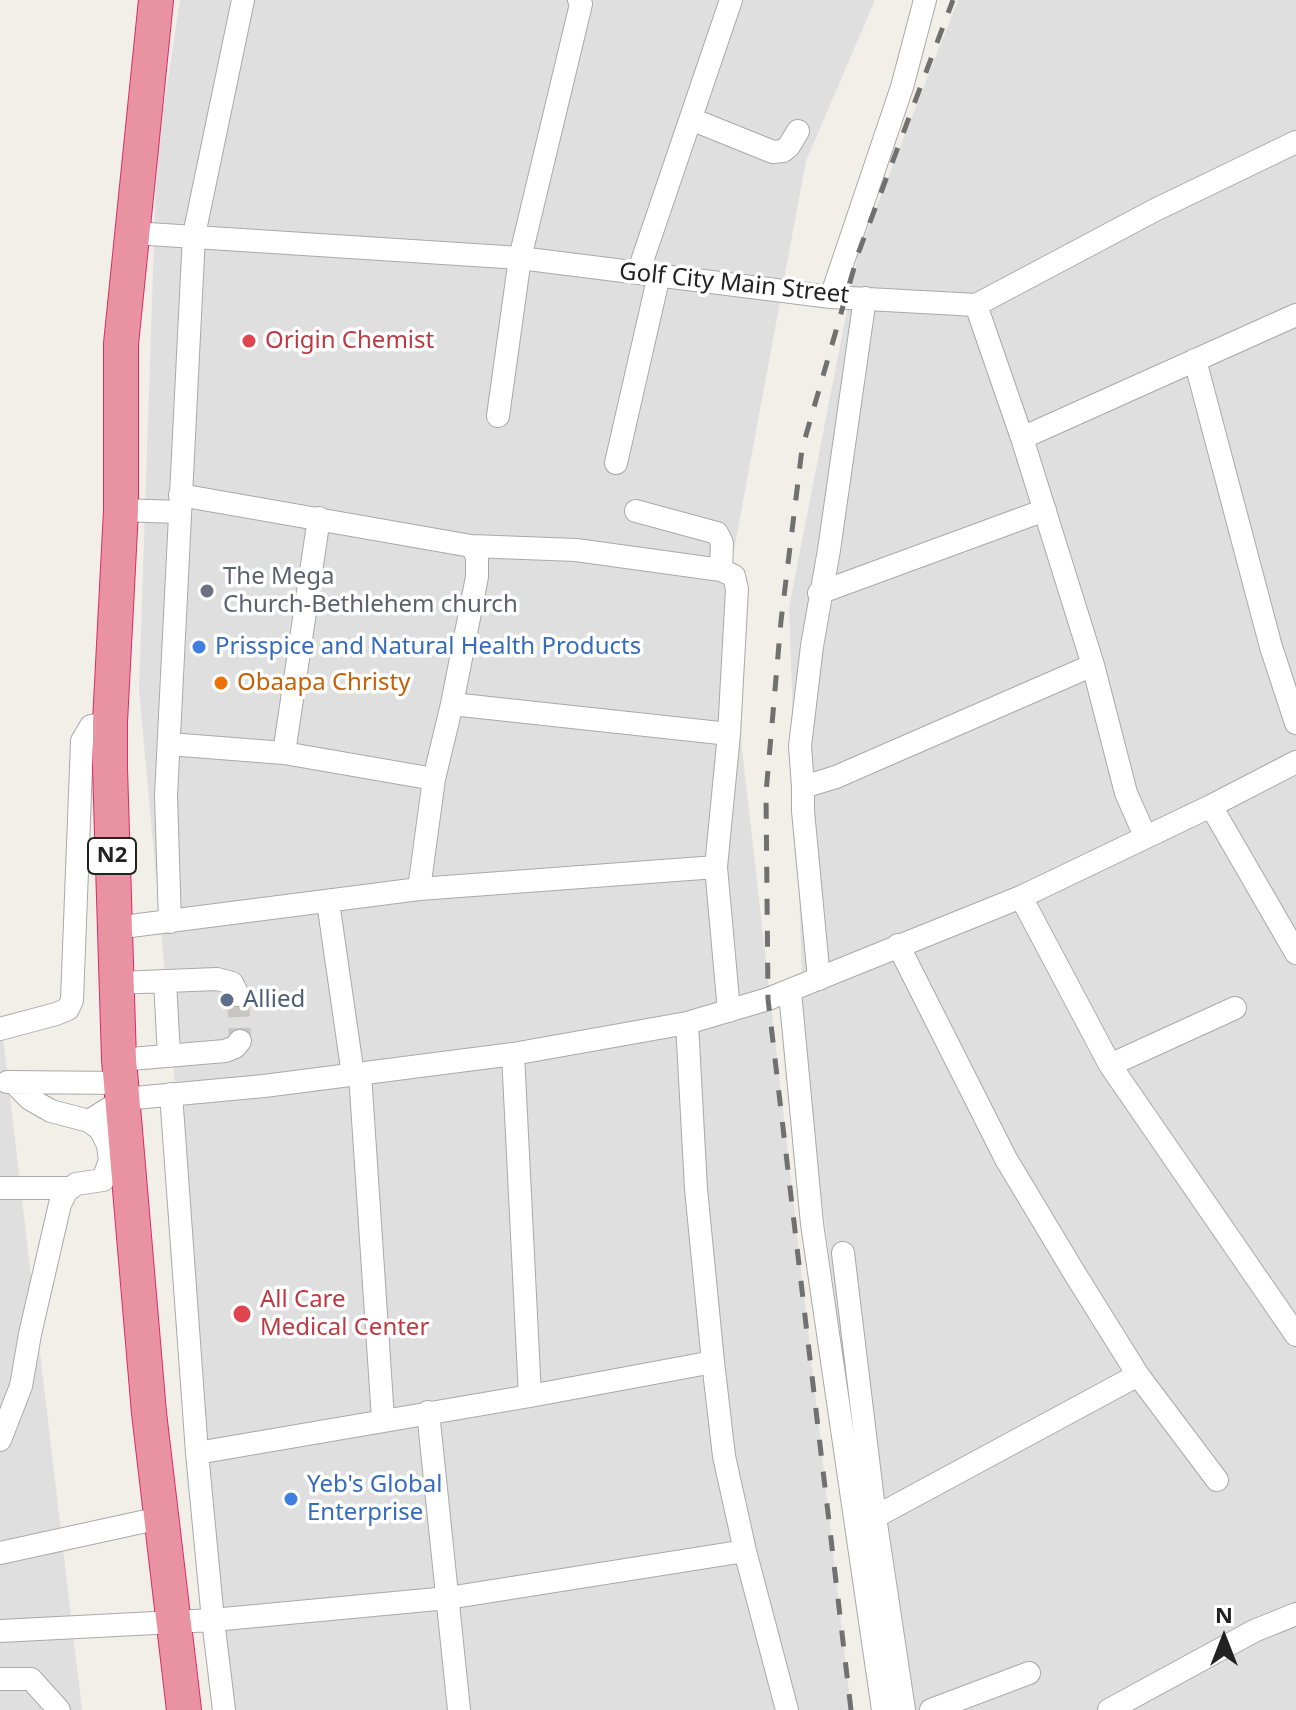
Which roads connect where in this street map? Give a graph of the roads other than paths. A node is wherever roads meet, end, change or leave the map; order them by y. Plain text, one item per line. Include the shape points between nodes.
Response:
1 (156, 0) edge
2 (243, 0) edge
3 (579, 0) edge
4 (731, 0) edge
5 (925, 0) edge
6 (691, 119) junction
7 (798, 131) dead end
8 (1296, 142) edge
9 (133, 233) junction
10 (194, 235) junction
11 (520, 258) junction
12 (649, 274) junction
13 (831, 297) junction
14 (865, 298) junction
15 (976, 305) junction
16 (1296, 315) edge
17 (1195, 360) junction
18 (498, 416) dead end
19 (1022, 438) junction
20 (616, 463) dead end
21 (180, 503) junction
22 (121, 510) junction
23 (1045, 510) junction
24 (636, 511) dead end
25 (319, 518) junction
26 (471, 546) junction
27 (721, 570) junction
28 (819, 593) junction
29 (1093, 665) junction
30 (452, 704) junction
31 (110, 722) junction
32 (1296, 723) edge
33 (729, 734) junction
34 (169, 744) junction
35 (284, 753) junction
36 (1296, 762) edge
37 (434, 779) junction
38 (803, 787) junction
39 (1211, 806) junction
40 (1145, 836) junction
41 (716, 867) junction
42 (419, 889) junction
43 (1021, 897) junction
44 (328, 902) junction
45 (170, 922) junction
46 (115, 928) junction
47 (898, 945) junction
48 (1296, 953) edge
49 (819, 979) junction
50 (165, 981) junction
51 (117, 983) junction
52 (790, 992) junction
53 (238, 995) dead end
54 (1235, 1008) dead end
55 (729, 1011) junction
56 (687, 1023) junction
57 (0, 1029) edge
58 (240, 1041) dead end
59 (513, 1054) junction
60 (169, 1056) junction
61 (1110, 1065) junction
62 (356, 1074) junction
63 (122, 1081) junction
64 (6, 1082) edge
65 (171, 1094) junction
66 (89, 1121) junction
67 (0, 1188) edge
68 (70, 1188) junction
69 (843, 1253) dead end
70 (1296, 1335) edge
71 (713, 1362) junction
72 (1138, 1375) junction
73 (530, 1396) junction
74 (428, 1412) junction
75 (383, 1419) junction
76 (0, 1440) edge
77 (197, 1453) junction
78 (1217, 1480) dead end
79 (875, 1517) junction
80 (160, 1518) junction
81 (745, 1551) junction
82 (0, 1553) edge
83 (448, 1598) junction
84 (1296, 1614) edge
85 (213, 1620) junction
86 (172, 1623) junction
87 (0, 1631) edge
88 (1029, 1673) dead end
89 (0, 1679) edge
90 (59, 1710) edge
91 (184, 1710) edge
92 (224, 1710) edge
93 (459, 1710) edge
94 (787, 1710) edge
95 (883, 1710) edge
96 (904, 1710) edge
97 (931, 1710) edge
98 (1109, 1710) edge

1 - 9 highway, N2
2 - 10 street
3 - 11 street
4 - 6 street
5 - 13 street via 902,87
6 - 7 street via 773,152 783,151
6 - 12 street
8 - 15 street
9 - 10 street, Golf City Main Street
9 - 22 highway, N2 via 121,344
10 - 11 street, Golf City Main Street
10 - 21 street
11 - 12 street, Golf City Main Street
11 - 18 street
12 - 13 street, Golf City Main Street
12 - 20 street
13 - 14 street, Golf City Main Street
14 - 15 street, Golf City Main Street
14 - 28 street
15 - 19 street
16 - 17 street
17 - 19 street
17 - 32 street
19 - 23 street
21 - 22 street
21 - 25 street
21 - 34 street
22 - 31 highway, N2
23 - 28 street
23 - 29 street
24 - 27 street via 717,533
25 - 26 street
25 - 35 street
26 - 27 street via 576,550
26 - 30 street via 477,577
27 - 33 street via 734,576 737,589
28 - 38 street via 800,746
29 - 38 street
29 - 40 street via 1126,793
30 - 33 street
30 - 37 street
31 - 46 highway, N2
31 - 57 street via 91,726 82,741 72,1000 68,1009 56,1014
33 - 41 street
34 - 35 street
34 - 45 street
35 - 37 street
36 - 39 street
37 - 42 street
38 - 49 street
39 - 40 street
39 - 48 street
40 - 43 street
41 - 42 street
41 - 55 street
42 - 44 street
43 - 47 street
43 - 61 street
44 - 45 street
44 - 62 street
45 - 46 street
46 - 51 highway, N2
47 - 49 street
47 - 72 street via 1006,1159
49 - 52 street
50 - 51 street
50 - 53 street via 217,979 232,983
50 - 60 street
51 - 63 highway, N2
52 - 55 street
52 - 95 street via 812,1224
54 - 61 street
55 - 56 street
56 - 59 street
56 - 71 street
58 - 60 street via 225,1051
59 - 62 street
59 - 73 street
60 - 63 street
61 - 70 street
62 - 65 street
62 - 75 street
63 - 64 street
63 - 65 street
63 - 66 street
63 - 80 highway, N2
64 - 66 street via 51,1111
65 - 77 street
66 - 68 street via 100,1129 110,1160 103,1180
67 - 68 street
68 - 76 street via 60,1204 21,1386
69 - 79 street
71 - 73 street
71 - 81 street via 724,1456
72 - 78 street
72 - 79 street
73 - 74 street
74 - 75 street
74 - 83 street
75 - 77 street
77 - 85 street
79 - 96 street
80 - 82 street
80 - 86 highway, N2
81 - 83 street
81 - 94 street
83 - 85 street
83 - 93 street
84 - 98 street via 1254,1631
85 - 86 street
85 - 92 street
86 - 87 street
86 - 91 highway, N2
88 - 97 street
89 - 90 street via 31,1679

